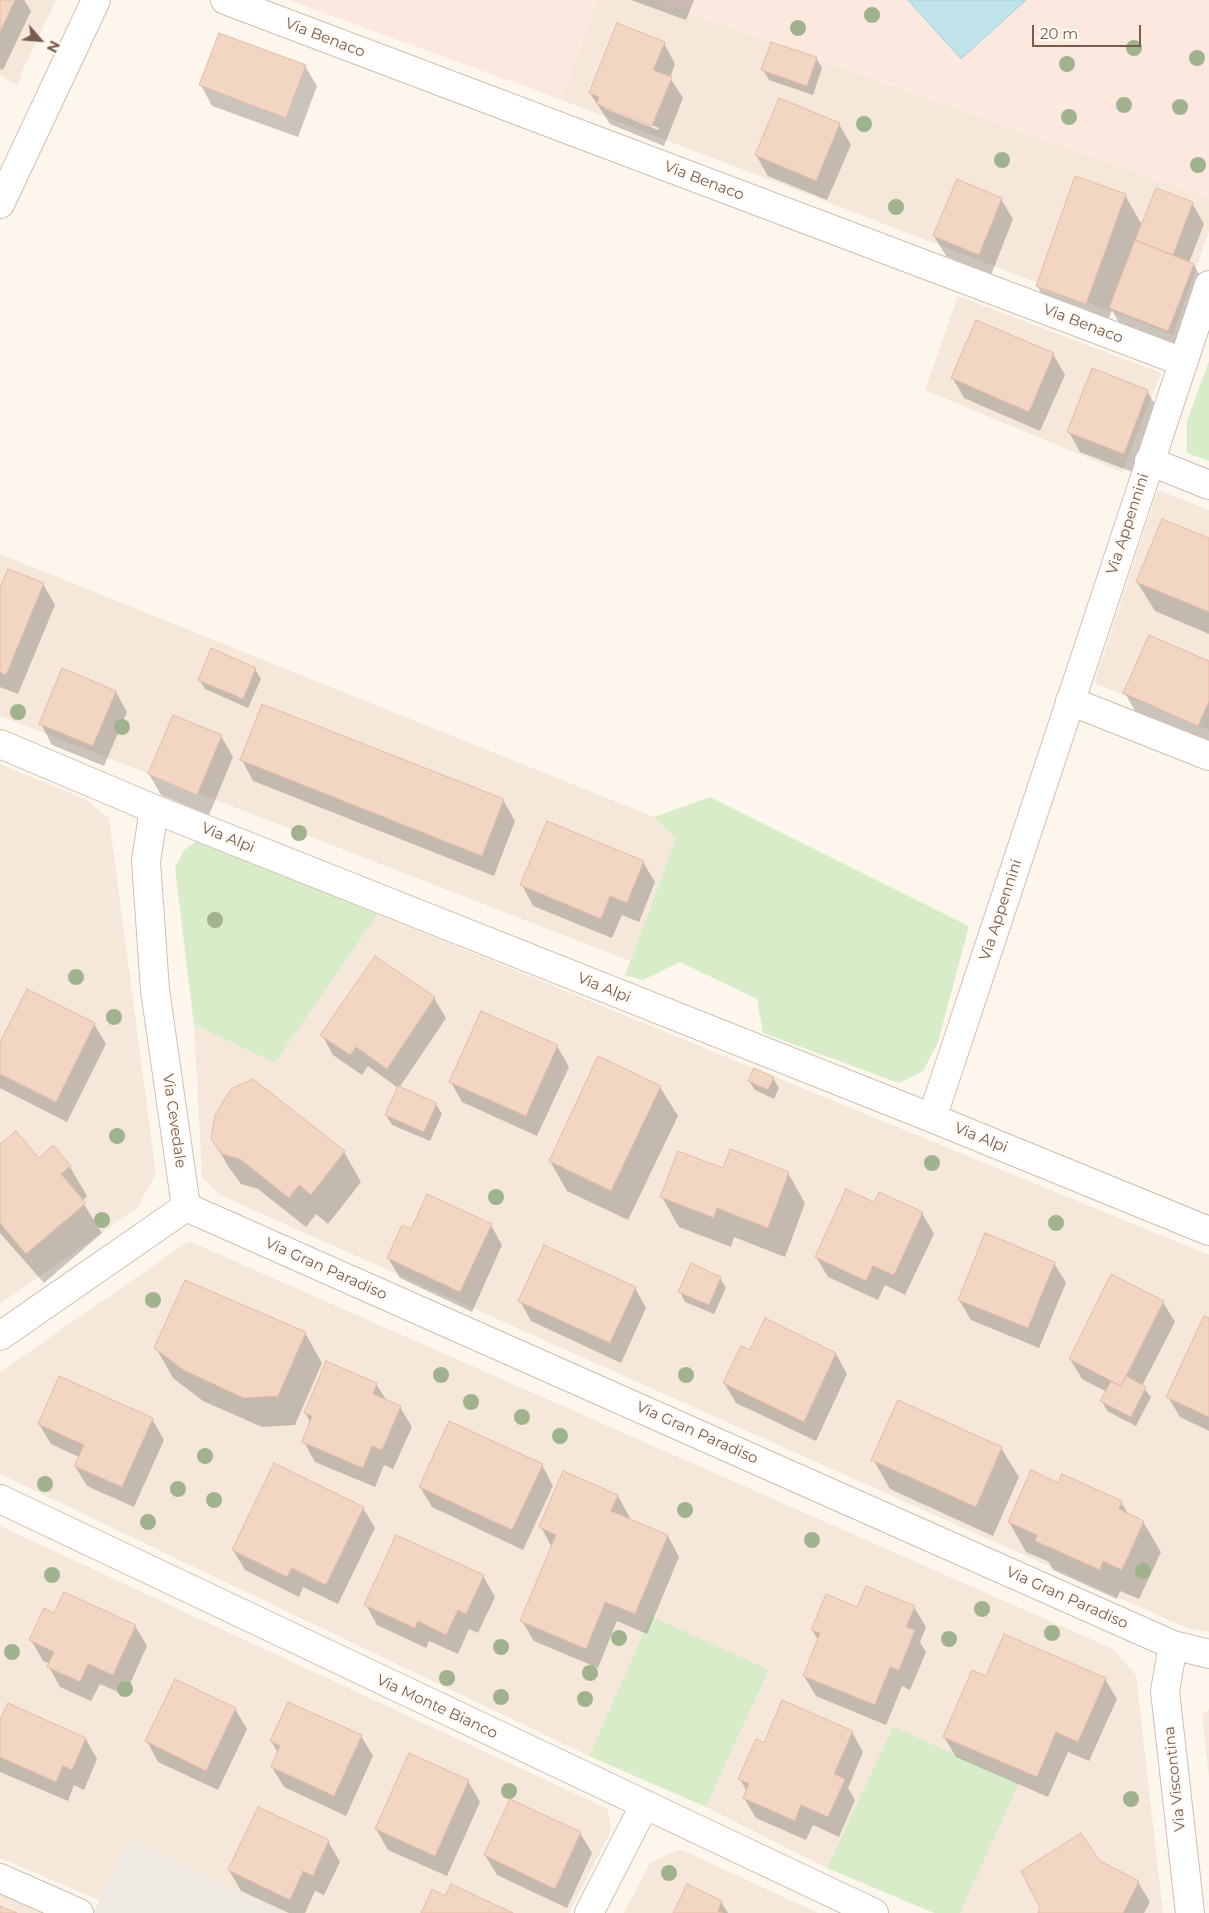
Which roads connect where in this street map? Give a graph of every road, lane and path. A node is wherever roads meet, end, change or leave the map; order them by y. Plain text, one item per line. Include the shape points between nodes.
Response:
1 (96, 0) edge
2 (225, 0) edge
3 (0, 204) edge
4 (1209, 285) edge
5 (1184, 362) junction
6 (1149, 461) junction
7 (1209, 485) edge
8 (1070, 701) junction
9 (0, 744) edge
10 (1209, 756) edge
11 (154, 809) junction
12 (932, 1118) junction
13 (186, 1207) junction
14 (1209, 1231) edge
15 (0, 1336) edge
16 (0, 1500) edge
17 (1173, 1646) junction
18 (1209, 1654) edge
19 (644, 1806) junction
20 (0, 1878) edge
21 (79, 1913) edge
22 (589, 1913) edge
23 (874, 1913) edge
24 (1190, 1913) edge

1 - 3 street
2 - 5 street, Via Benaco
4 - 5 street, Via Appennini
5 - 6 street, Via Appennini
6 - 7 street, Via Appennini
6 - 8 street, Via Appennini
8 - 10 street
8 - 12 street, Via Appennini
9 - 11 street, Via Alpi
11 - 12 street, Via Alpi
11 - 13 street, Via Cevedale via 146,860 155,990
12 - 14 street, Via Alpi
13 - 15 street
13 - 17 street, Via Gran Paradiso
16 - 19 street, Via Monte Bianco
17 - 18 street, Via Gran Paradiso
17 - 24 street, Via Viscontina via 1165,1691
19 - 22 street
19 - 23 street, Via Monte Bianco
20 - 21 street

